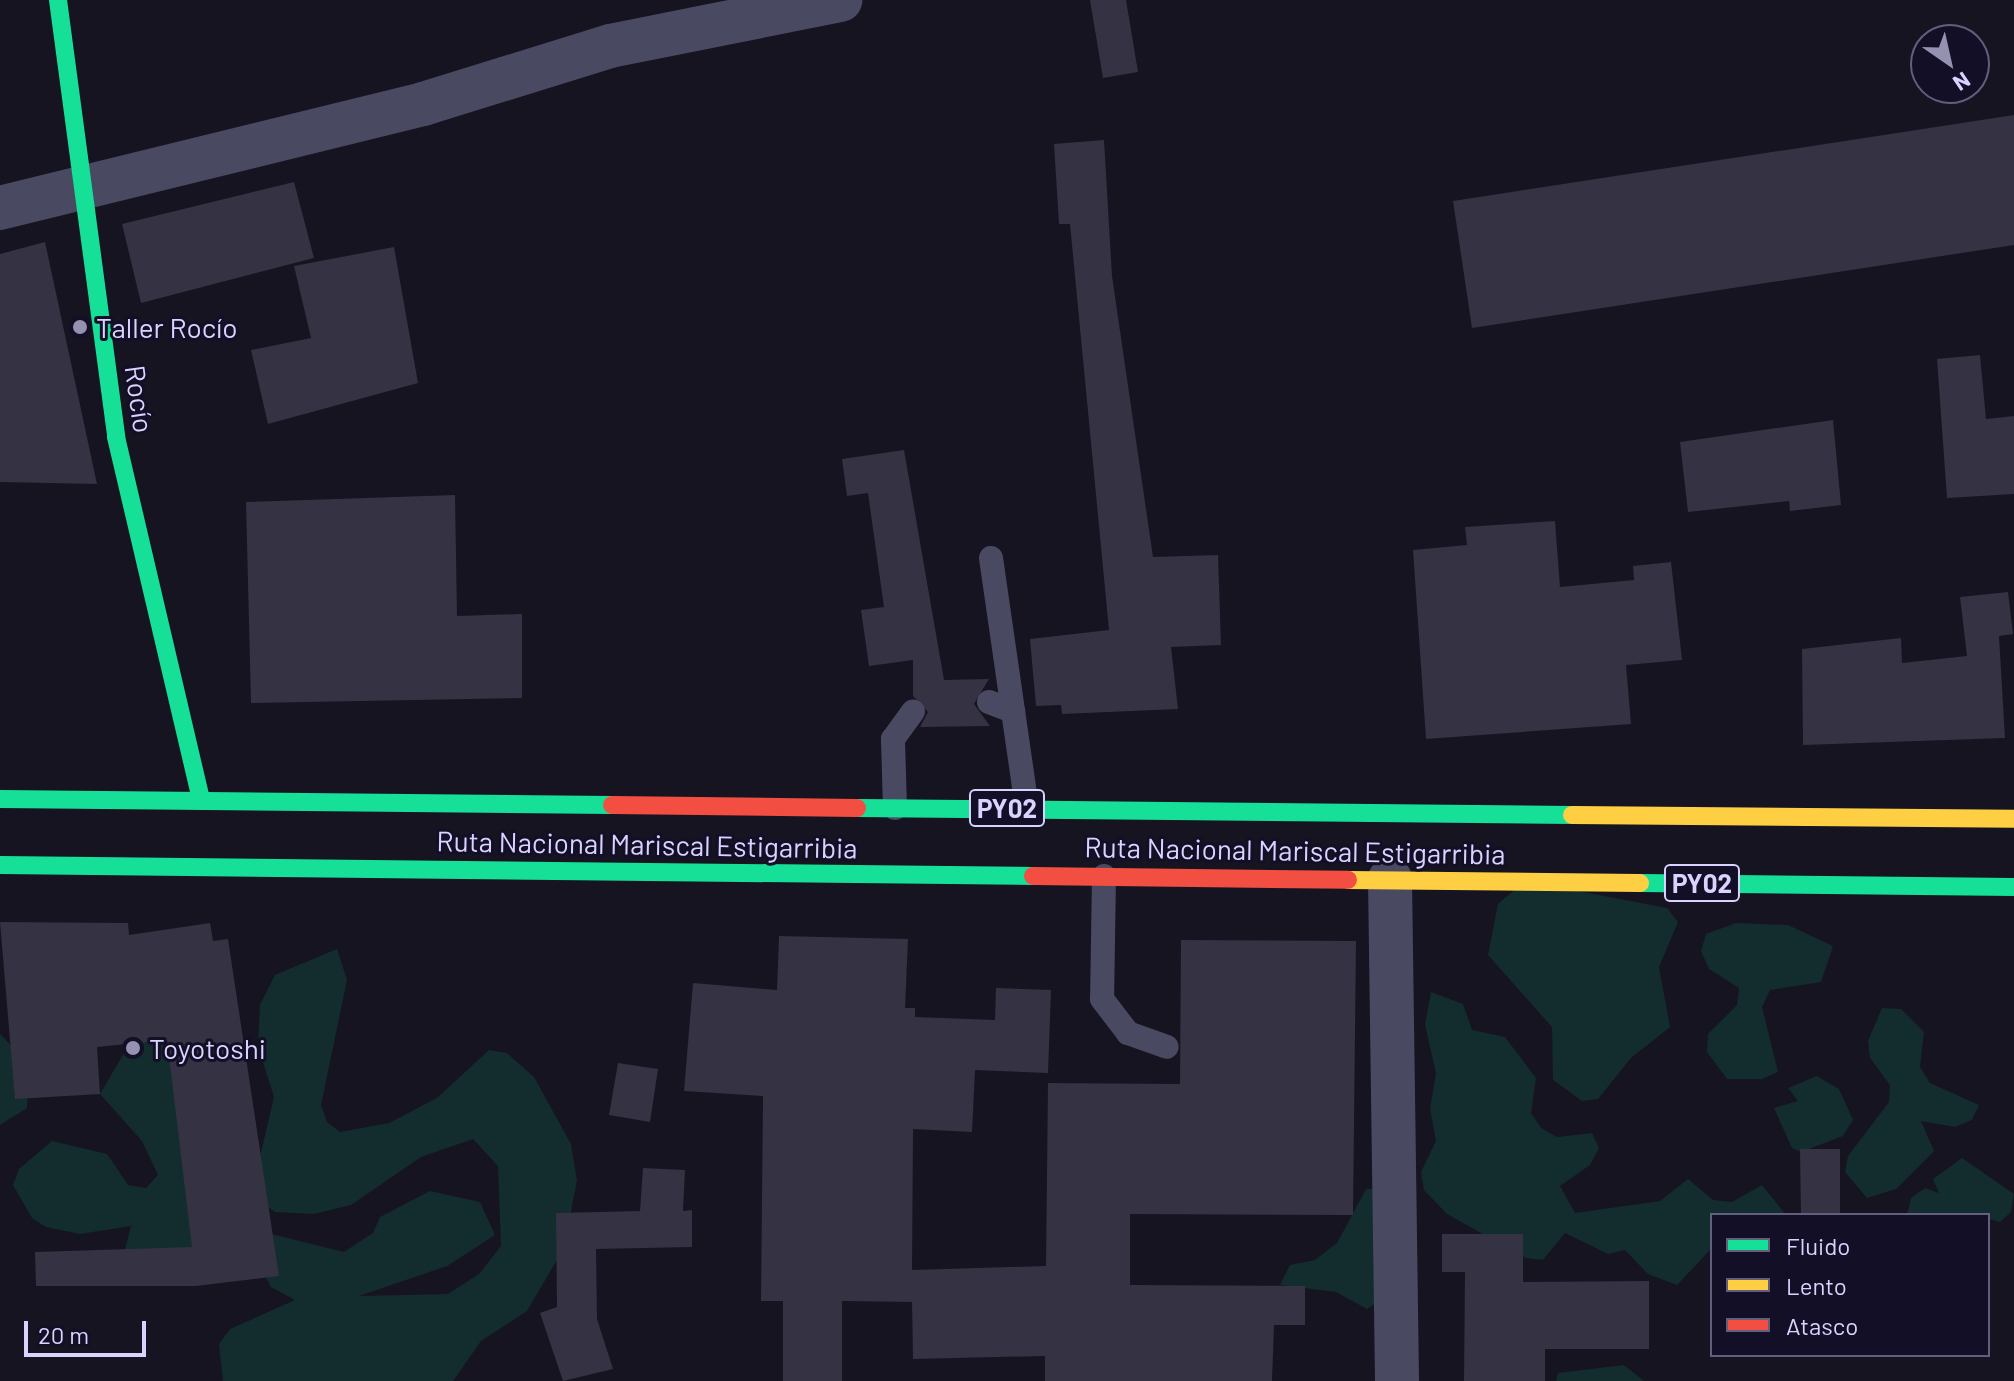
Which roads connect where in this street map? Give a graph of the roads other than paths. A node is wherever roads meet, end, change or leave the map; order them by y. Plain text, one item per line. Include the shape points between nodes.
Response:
1 (58, 0) edge
2 (840, 0) edge
3 (83, 188) junction
4 (0, 208) edge
5 (991, 558) dead end
6 (989, 702) dead end
7 (913, 711) dead end
8 (1013, 711) junction
9 (0, 799) edge
10 (201, 800) junction
11 (895, 808) junction
12 (1027, 808) junction
13 (2014, 819) edge
14 (0, 865) edge
15 (1104, 876) junction
16 (1390, 879) junction
17 (2014, 887) edge
18 (1167, 1047) dead end
19 (1397, 1381) edge

1 - 3 main road, Rocío
2 - 3 street via 610,46 423,104
3 - 4 street
3 - 10 main road, Rocío via 116,437
5 - 8 lane
6 - 8 lane
7 - 11 lane via 893,739
8 - 12 lane
9 - 10 main road, Ruta Nacional Mariscal Estigarribia / PY02
10 - 11 main road, Ruta Nacional Mariscal Estigarribia / PY02
11 - 12 main road, Ruta Nacional Mariscal Estigarribia / PY02
12 - 13 main road, Ruta Nacional Mariscal Estigarribia / PY02
14 - 15 main road, Ruta Nacional Mariscal Estigarribia / PY02
15 - 16 main road, Ruta Nacional Mariscal Estigarribia / PY02
15 - 18 lane via 1102,999 1128,1033
16 - 17 main road, Ruta Nacional Mariscal Estigarribia / PY02
16 - 19 street

